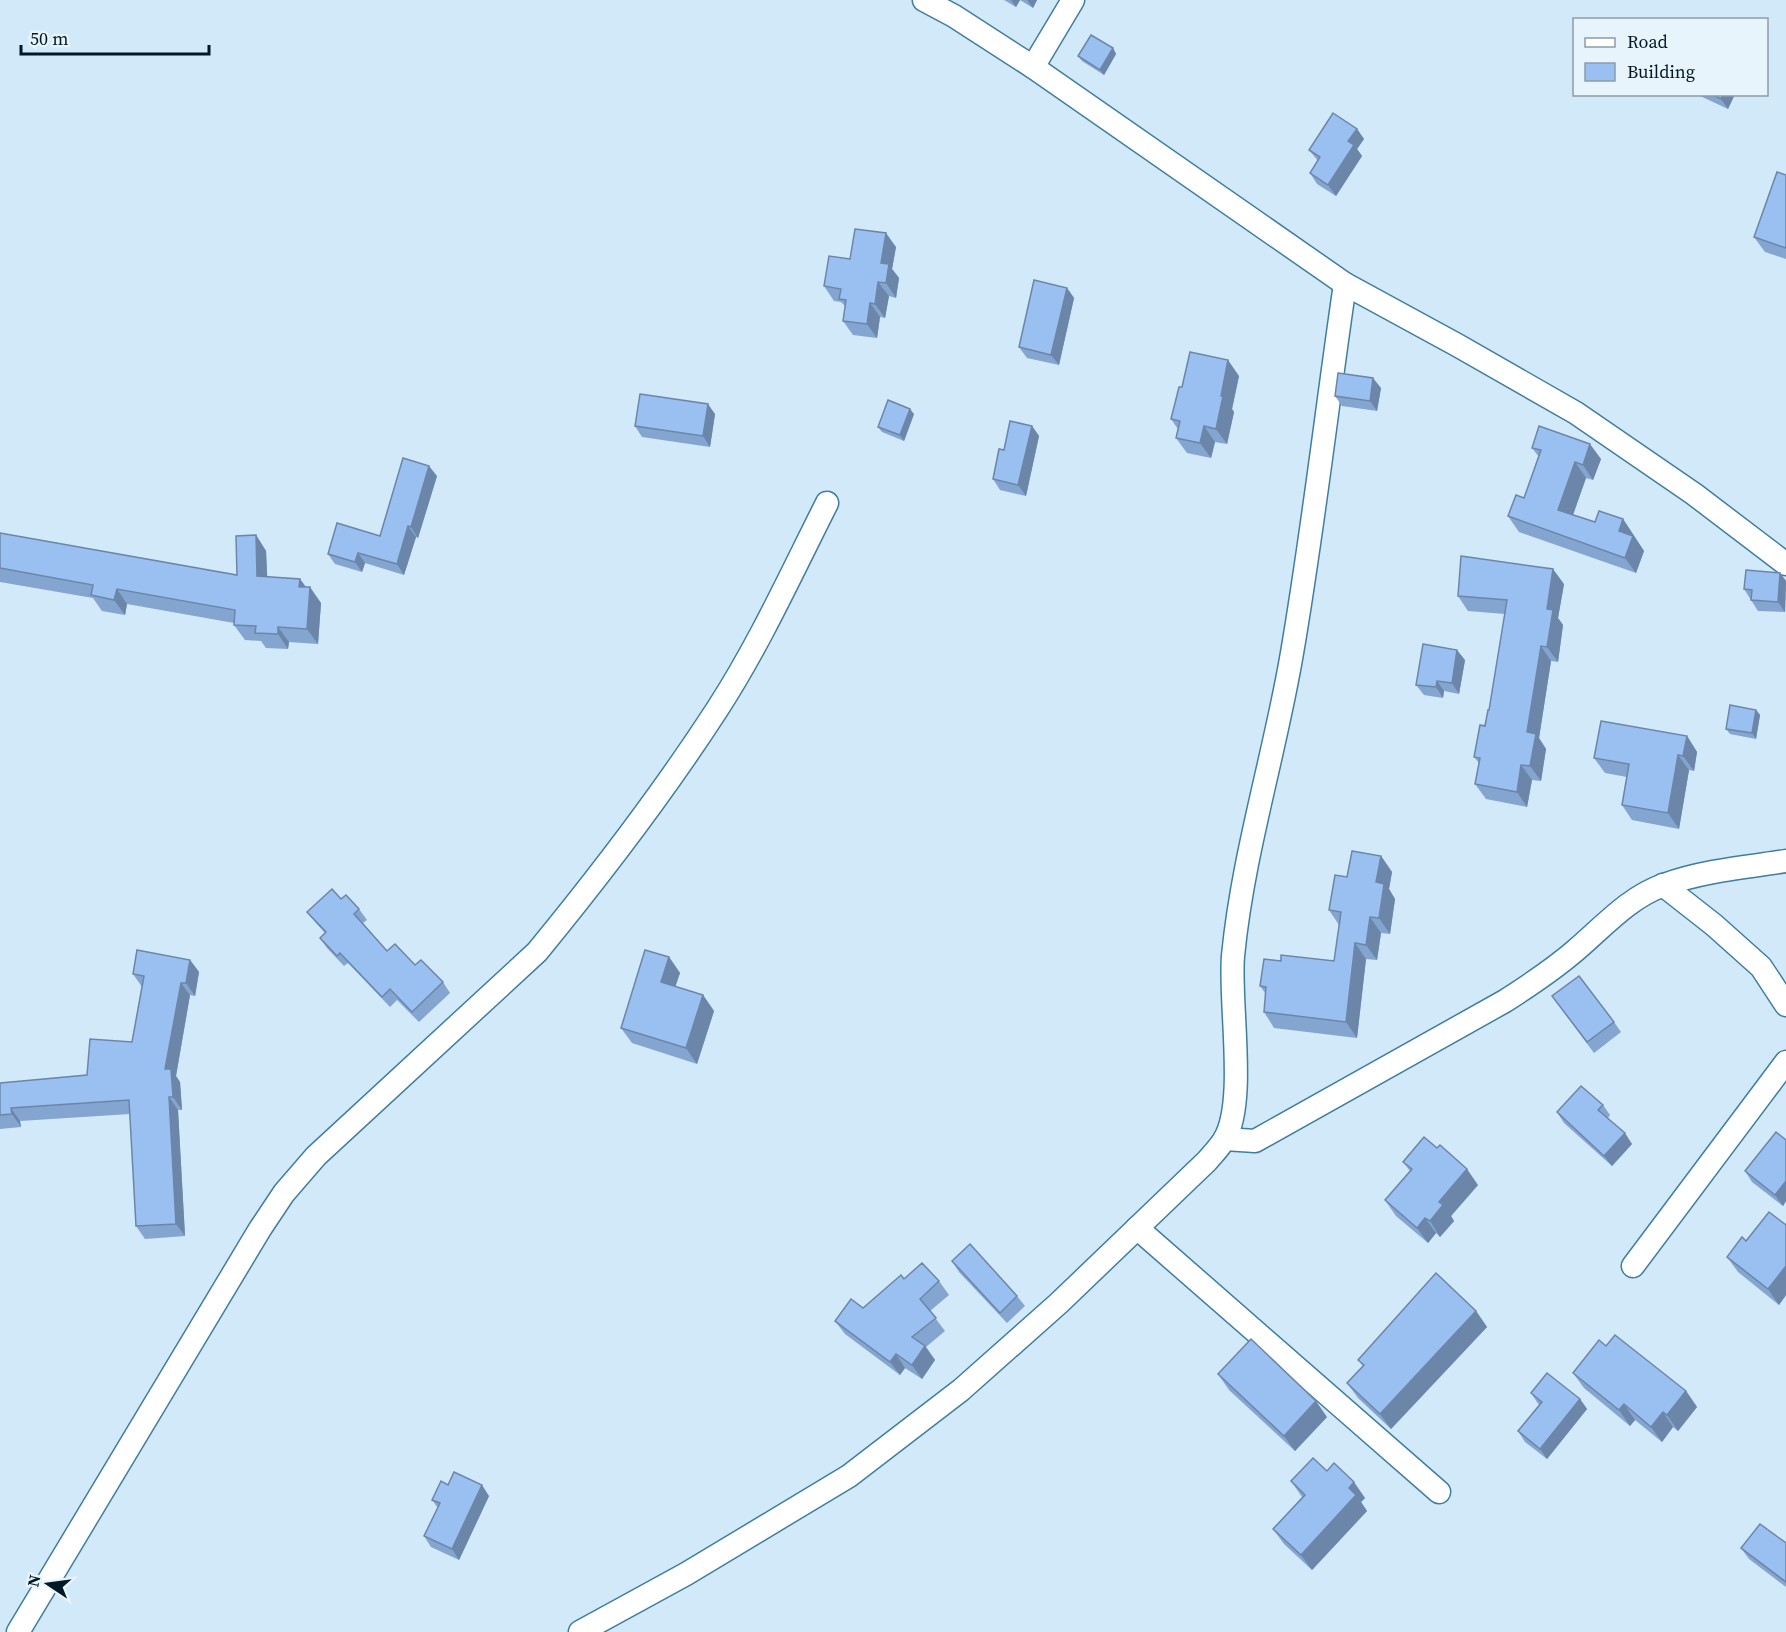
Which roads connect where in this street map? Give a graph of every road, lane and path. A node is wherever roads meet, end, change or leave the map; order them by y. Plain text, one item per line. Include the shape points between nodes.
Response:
1 (924, 0) edge
2 (1073, 0) edge
3 (1033, 67) junction
4 (1345, 284) junction
5 (827, 503) dead end
6 (1786, 564) edge
7 (1786, 861) edge
8 (1663, 885) junction
9 (1786, 1005) edge
10 (1786, 1062) edge
11 (1225, 1139) junction
12 (1137, 1228) junction
13 (1633, 1266) dead end
14 (1439, 1492) dead end
15 (18, 1632) edge
16 (580, 1632) edge

1 - 3 street
2 - 3 street
3 - 4 street
4 - 6 street via 1575,413 1694,494
4 - 11 street via 1292,653 1233,955 1236,1069 1233,1112
5 - 15 street via 760,636 719,707 623,844 537,952 316,1156 284,1193
7 - 8 street
8 - 9 street via 1761,967
8 - 11 street via 1621,911 1539,980 1505,1001 1256,1141
10 - 13 street
11 - 12 street
12 - 14 street
12 - 16 street via 1059,1304 961,1390 849,1476 686,1574

